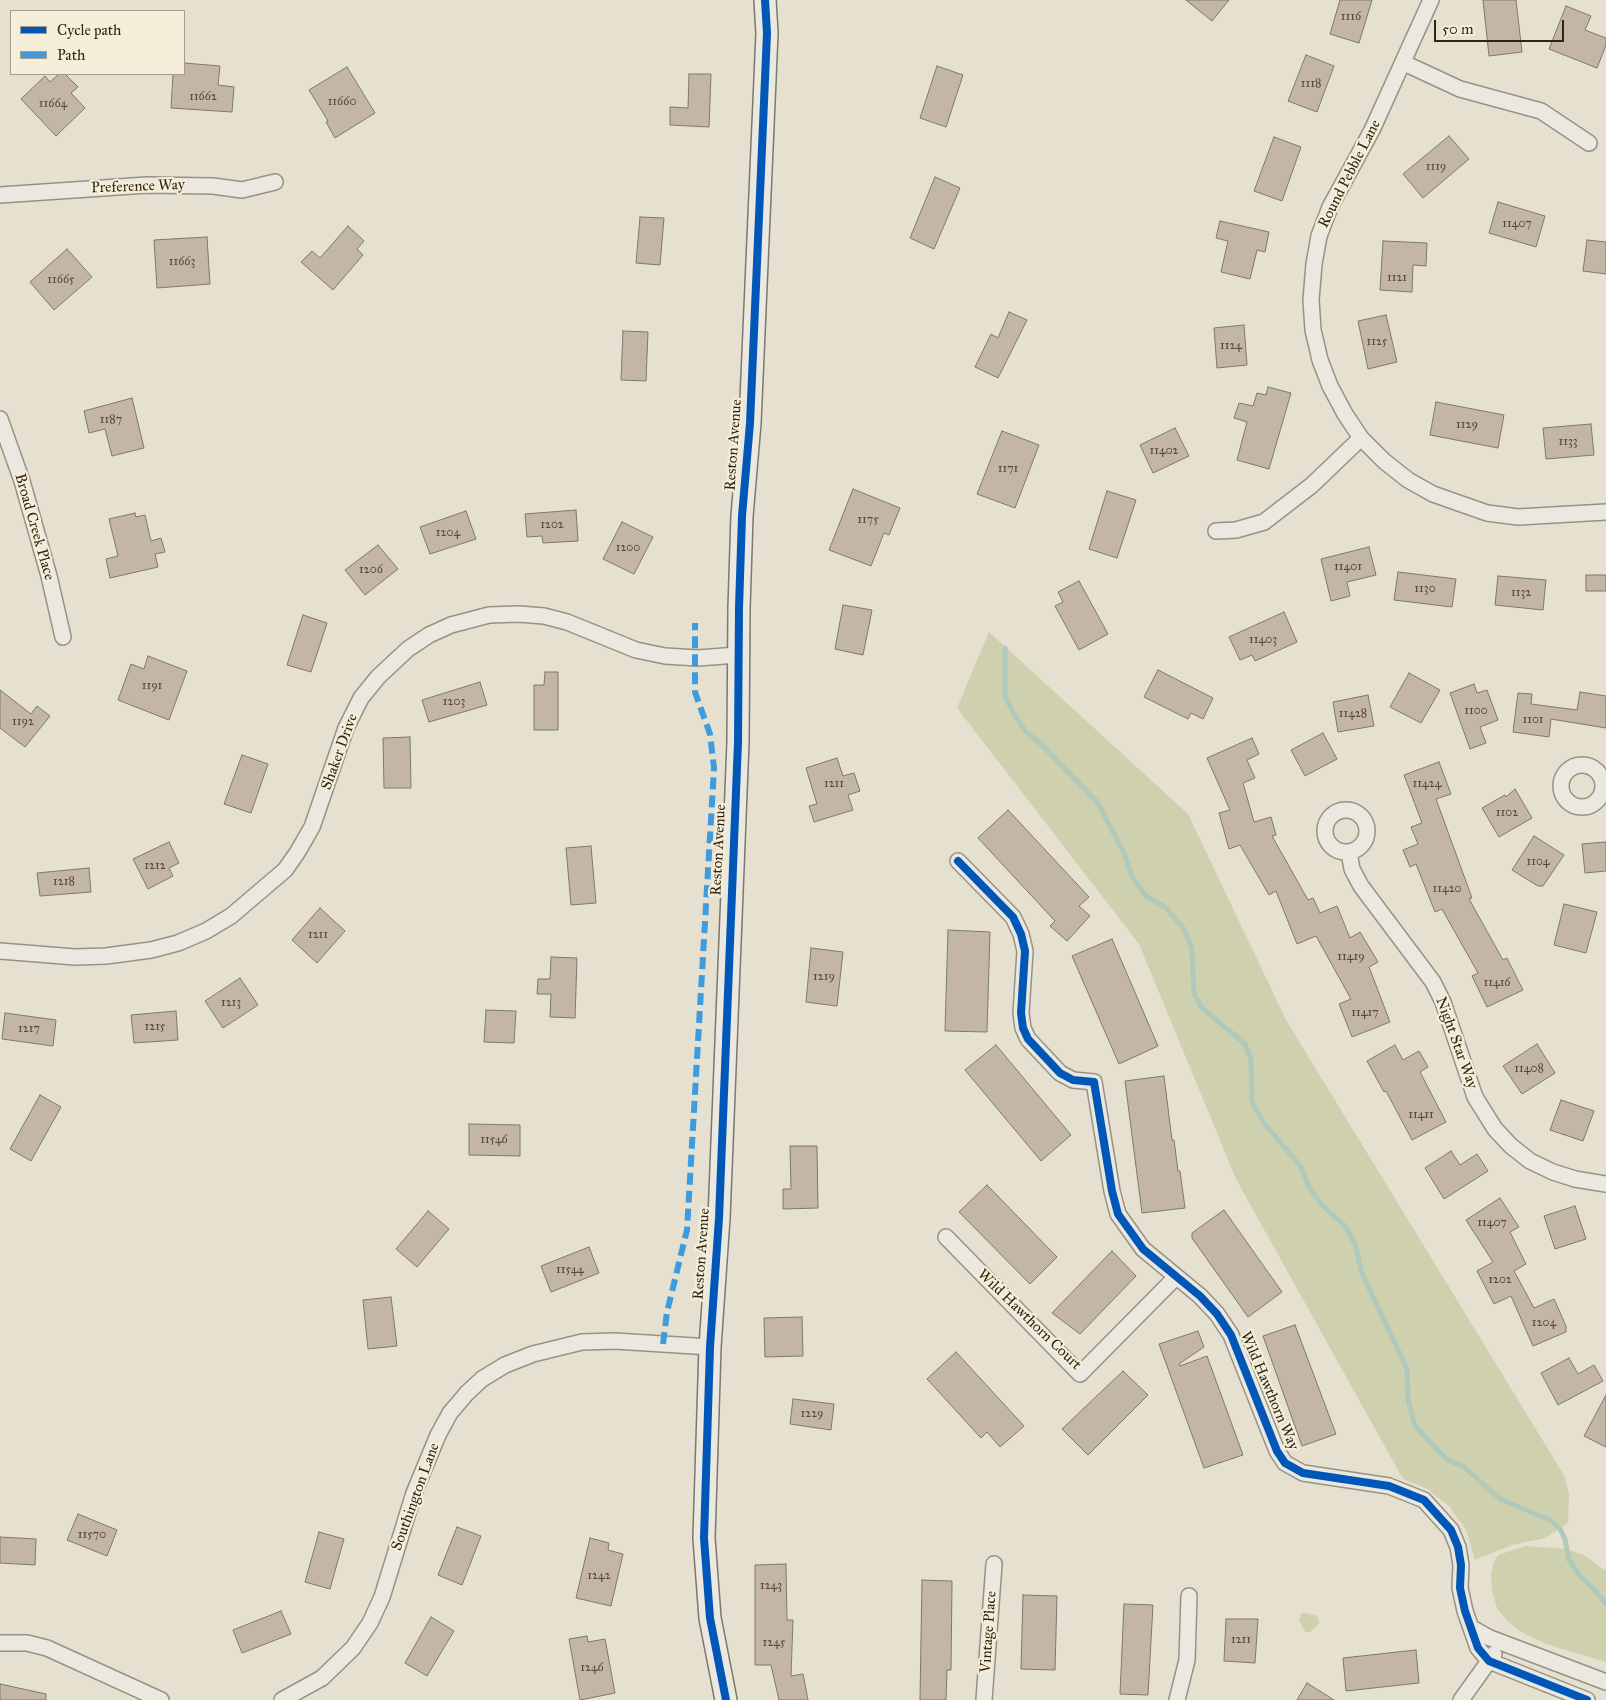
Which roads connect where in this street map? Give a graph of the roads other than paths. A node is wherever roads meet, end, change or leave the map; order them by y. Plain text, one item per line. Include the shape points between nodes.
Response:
1 (765, 0) edge
2 (1431, 0) edge
3 (1404, 62) junction
4 (1589, 143) dead end
5 (275, 182) dead end
6 (0, 195) edge
7 (0, 419) edge
8 (1361, 438) junction
9 (1606, 512) edge
10 (1216, 531) dead end
11 (62, 637) dead end
12 (738, 655) junction
13 (1349, 852) dead end
14 (958, 861) dead end
15 (0, 951) edge
16 (1606, 1184) edge
17 (946, 1237) dead end
18 (1176, 1277) junction
19 (710, 1347) junction
20 (994, 1564) dead end
21 (1189, 1596) dead end
22 (1472, 1628) junction
23 (0, 1643) edge
24 (1503, 1643) junction
25 (1489, 1661) junction
26 (1606, 1682) edge
27 (162, 1700) edge
28 (282, 1700) edge
29 (726, 1700) edge
30 (984, 1700) edge
31 (1177, 1700) edge
32 (1462, 1700) edge
33 (1587, 1700) edge

1 - 12 street, Reston Avenue via 767,33
2 - 3 street, Round Pebble Lane
3 - 4 street via 1460,89 1541,111
3 - 8 street, Round Pebble Lane via 1330,208 1319,236 1314,264 1311,300 1320,360 1337,400
5 - 6 street, Preference Way via 242,190 147,185
7 - 11 street, Broad Creek Place via 49,576
8 - 9 street, Round Pebble Lane via 1408,480 1460,506 1518,517
8 - 10 street via 1312,485 1264,522 1236,530
12 - 15 street, Shaker Drive via 664,656 636,650 544,616 489,616 451,625 408,649 378,676 361,698 346,728 312,826 297,853 285,870 231,916 178,943 151,950 75,957
12 - 19 street, Reston Avenue via 738,742 719,1218
13 - 16 street, Night Star Way via 1352,869 1361,886 1433,982 1443,1002 1475,1097 1495,1129 1530,1161 1575,1179
14 - 18 street, Wild Hawthorn Way via 1014,917 1025,951 1023,1028 1028,1039 1060,1073 1073,1080 1094,1082 1118,1214 1143,1249
17 - 18 street, Wild Hawthorn Court via 1080,1374
18 - 22 street, Wild Hawthorn Way via 1200,1296 1231,1335 1277,1451 1286,1463 1303,1474 1389,1486 1407,1492 1424,1500 1451,1530 1462,1565 1460,1588
19 - 28 street, Southington Lane via 582,1342 526,1357 482,1379 450,1413 438,1435 420,1477 382,1597 370,1623 353,1648 328,1673
19 - 29 street, Reston Avenue via 705,1566 710,1618
20 - 30 street, Vintage Place
21 - 31 street via 1187,1660
22 - 24 street
22 - 25 street, Wild Hawthorn Way via 1478,1648
23 - 27 street via 27,1643 47,1648
24 - 25 street
24 - 26 street
25 - 32 street
25 - 33 street

